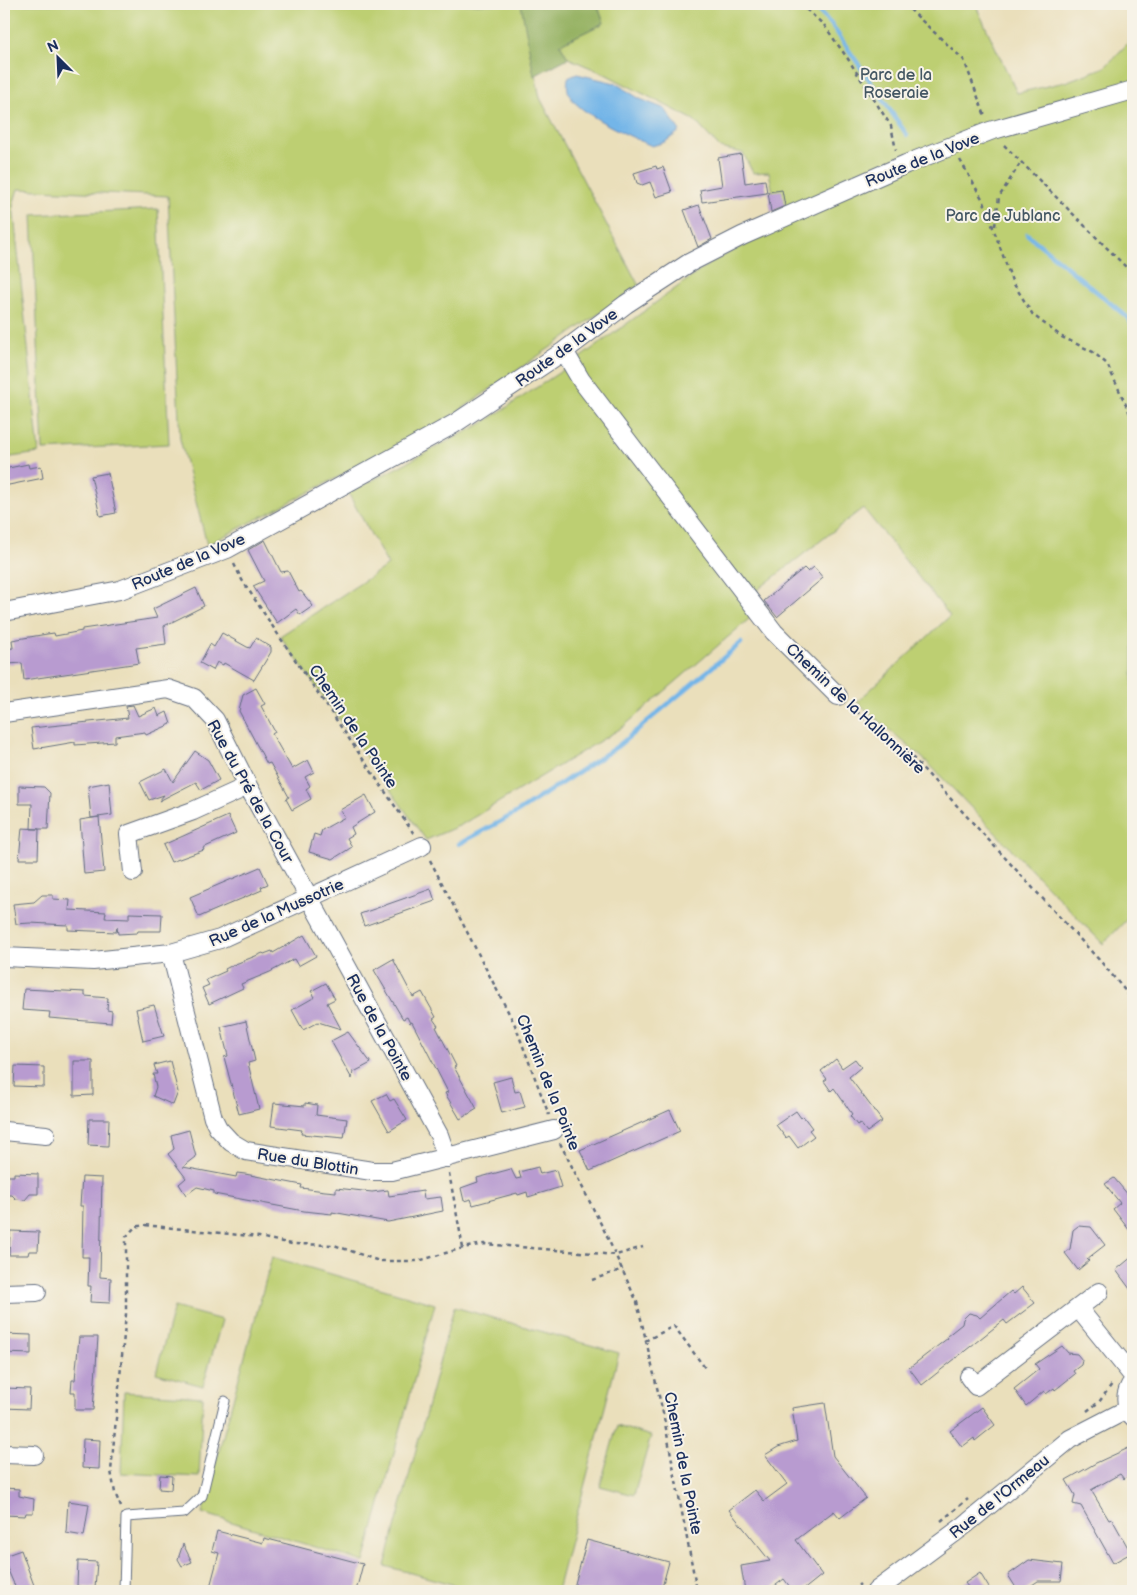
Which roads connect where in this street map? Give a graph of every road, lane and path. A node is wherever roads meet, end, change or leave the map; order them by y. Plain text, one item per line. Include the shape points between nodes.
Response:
1 (800, 4) edge
2 (904, 4) edge
3 (1133, 90) edge
4 (990, 131) junction
5 (952, 146) junction
6 (1021, 162) junction
7 (900, 166) junction
8 (994, 227) junction
9 (1133, 274) edge
10 (564, 351) junction
11 (1133, 420) edge
12 (227, 549) junction
13 (4, 612) edge
14 (838, 696) joint
15 (4, 713) edge
16 (248, 786) junction
17 (422, 846) junction
18 (133, 872) dead end
19 (309, 898) junction
20 (171, 952) junction
21 (4, 957) edge
22 (1133, 1000) edge
23 (554, 1130) junction
24 (4, 1132) edge
25 (46, 1135) dead end
26 (447, 1158) junction
27 (643, 1247) dead end
28 (463, 1248) junction
29 (616, 1255) junction
30 (623, 1269) junction
31 (592, 1280) dead end
32 (37, 1292) dead end
33 (1099, 1292) dead end
34 (4, 1293) edge
35 (1078, 1308) junction
36 (645, 1342) junction
37 (705, 1368) dead end
38 (1115, 1376) dead end
39 (1133, 1376) edge
40 (969, 1377) dead end
41 (1133, 1381) edge
42 (1103, 1396) dead end
43 (225, 1401) dead end
44 (1130, 1413) edge
45 (4, 1454) edge
46 (34, 1455) dead end
47 (126, 1517) junction
48 (124, 1591) edge
49 (697, 1591) edge
50 (876, 1591) edge

1 - 7 path via 824,25 891,126
2 - 4 path via 964,60
3 - 4 street, Route de la Vove
4 - 5 street, Route de la Vove
4 - 6 path
5 - 7 street, Route de la Vove
5 - 8 path via 976,186
6 - 8 path via 999,197
6 - 9 path
7 - 10 street, Route de la Vove via 689,263 626,304
8 - 11 path via 1012,281 1033,315 1107,364
10 - 12 street, Route de la Vove via 454,424
10 - 14 street, Chemin de la Hallonnière via 581,380 774,632
12 - 13 street, Route de la Vove via 120,590
12 - 17 path, Chemin de la Pointe via 252,596
14 - 22 path, Chemin de la Hallonnière via 914,759
15 - 16 street, Rue du Pré de la Cour via 168,689 194,698 215,720
16 - 18 street via 130,834
16 - 19 street, Rue du Pré de la Cour
17 - 19 street, Rue de la Mussotrie
17 - 23 path, Chemin de la Pointe via 515,1025
19 - 20 street, Rue de la Mussotrie via 220,939
19 - 26 street, Rue de la Pointe via 439,1135
20 - 21 street, Rue de la Mussotrie via 94,961
20 - 26 street, Rue du Blottin via 213,1118 231,1142 246,1151 372,1171 392,1171
23 - 26 street, Rue du Blottin
23 - 29 path, Chemin de la Pointe
24 - 25 street
26 - 28 path
27 - 29 path
28 - 29 path via 484,1244
28 - 47 path via 418,1261 379,1262 334,1245 292,1244 259,1237 135,1227 126,1237 126,1314 111,1471 115,1493
29 - 30 path, Chemin de la Pointe
30 - 31 path
30 - 36 path, Chemin de la Pointe via 637,1302
32 - 34 street
33 - 35 street
35 - 39 street
35 - 40 street via 976,1386
36 - 37 path via 674,1326
36 - 49 path, Chemin de la Pointe via 669,1440
38 - 42 path
41 - 44 street via 1127,1389 1126,1402
43 - 47 lane via 202,1496 184,1514
44 - 50 street, Rue de l'Ormeau via 1070,1439 965,1525
45 - 46 street
47 - 48 lane

